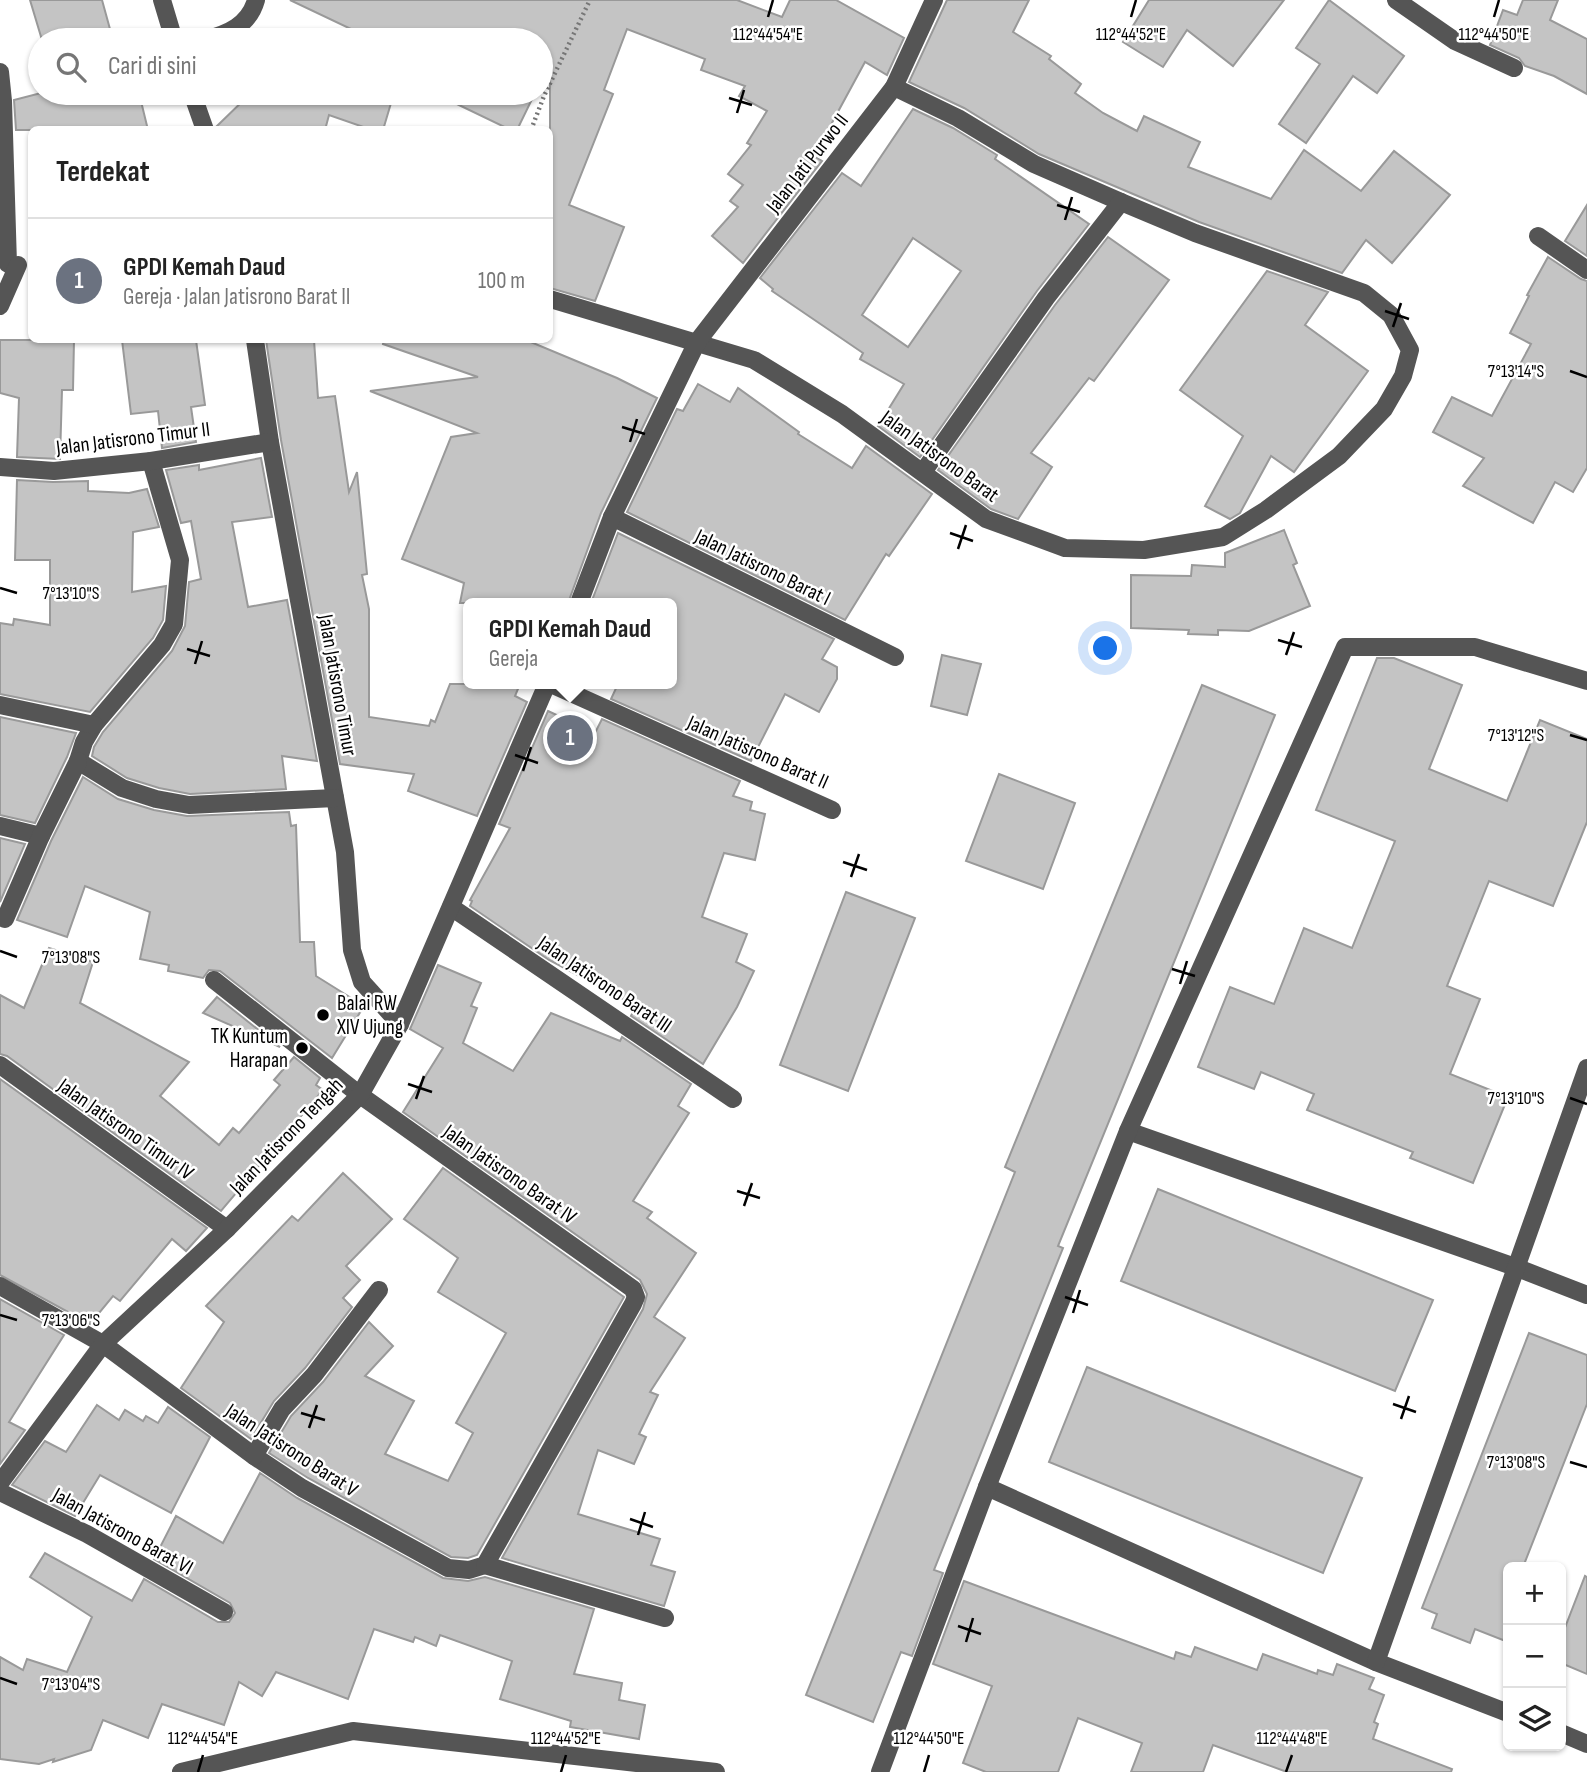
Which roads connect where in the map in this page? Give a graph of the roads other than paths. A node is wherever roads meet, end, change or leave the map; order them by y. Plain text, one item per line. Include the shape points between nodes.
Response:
1 (162, 0) edge
2 (256, 0) edge
3 (934, 0) edge
4 (1396, 0) edge
5 (170, 28) edge
6 (236, 28) edge
7 (1514, 68) dead end
8 (0, 72) edge
9 (894, 87) junction
10 (196, 105) edge
11 (204, 126) edge
12 (1121, 202) junction
13 (1538, 236) dead end
14 (14, 263) edge
15 (1587, 270) edge
16 (553, 300) edge
17 (0, 306) edge
18 (697, 342) junction
19 (255, 343) edge
20 (270, 442) junction
21 (151, 461) junction
22 (0, 467) edge
23 (923, 472) junction
24 (612, 517) junction
25 (581, 598) edge
26 (895, 657) dead end
27 (1587, 681) edge
28 (547, 689) edge
29 (560, 689) edge
30 (0, 705) edge
31 (94, 725) junction
32 (78, 761) junction
33 (335, 798) junction
34 (832, 810) dead end
35 (0, 826) edge
36 (41, 836) junction
37 (452, 907) junction
38 (5, 919) dead end
39 (214, 980) dead end
40 (400, 1024) junction
41 (0, 1065) edge
42 (1587, 1068) edge
43 (360, 1095) junction
44 (733, 1099) dead end
45 (1128, 1131) junction
46 (227, 1229) junction
47 (1515, 1267) junction
48 (0, 1286) edge
49 (379, 1290) dead end
50 (1587, 1295) edge
51 (103, 1344) junction
52 (254, 1456) junction
53 (0, 1483) edge
54 (987, 1487) junction
55 (0, 1492) edge
56 (477, 1568) junction
57 (224, 1612) dead end
58 (665, 1618) dead end
59 (1376, 1662) junction
60 (1503, 1711) edge
61 (1566, 1735) edge
62 (1587, 1744) edge
63 (181, 1772) edge
64 (716, 1772) edge
65 (880, 1772) edge

1 - 5 street
2 - 6 street via 253,12
3 - 9 street, Jalan Jati Purwo II
4 - 7 street via 1455,41
8 - 14 street
9 - 12 street via 958,118 1034,164
9 - 18 street, Jalan Jati Purwo II
10 - 11 street
12 - 23 street via 1046,298
12 - 23 street, Jalan Jatisrono Barat via 1364,293 1391,315 1410,350 1403,376 1384,409 1339,456 1223,537 1144,551 1065,548 986,519
13 - 15 street
14 - 17 street
16 - 18 street, Jalan Jatisrono Barat
18 - 23 street, Jalan Jatisrono Barat via 754,360 842,414
18 - 24 street
19 - 20 street, Jalan Jatisrono Timur
20 - 21 street, Jalan Jatisrono Timur II
20 - 33 street, Jalan Jatisrono Timur
21 - 22 street, Jalan Jatisrono Timur II via 54,471
21 - 31 street via 180,560 174,624 162,645
24 - 25 street
24 - 26 street, Jalan Jatisrono Barat I
27 - 45 street via 1475,647 1345,647
28 - 37 street, Jalan Jatisrono Tengah
29 - 34 street, Jalan Jatisrono Barat II
30 - 31 street
31 - 32 street
32 - 33 street via 122,788 189,805
32 - 36 street
33 - 40 street, Jalan Jatisrono Timur via 345,852 352,950 362,982
35 - 36 street
36 - 38 street
37 - 40 street, Jalan Jatisrono Tengah
37 - 44 street, Jalan Jatisrono Barat III
39 - 43 street, Jalan Jatisrono Barat IV
40 - 43 street, Jalan Jatisrono Tengah
41 - 46 street, Jalan Jatisrono Timur IV
42 - 47 street
43 - 46 street, Jalan Jatisrono Tengah
43 - 56 street, Jalan Jatisrono Barat IV via 633,1289 636,1297
45 - 47 street
45 - 54 street
46 - 51 street, Jalan Jatisrono Tengah
47 - 50 street
47 - 59 street
48 - 51 street, Jalan Jatisrono Barat V
49 - 52 street via 282,1409
51 - 52 street, Jalan Jatisrono Barat V
51 - 53 street, Jalan Jatisrono Tengah
52 - 56 street, Jalan Jatisrono Barat V via 302,1488 448,1568
54 - 59 street
54 - 65 street
55 - 57 street, Jalan Jatisrono Barat VI via 87,1534
56 - 58 street, Jalan Jatisrono Barat V
59 - 60 street
61 - 62 street
63 - 64 street via 354,1731

